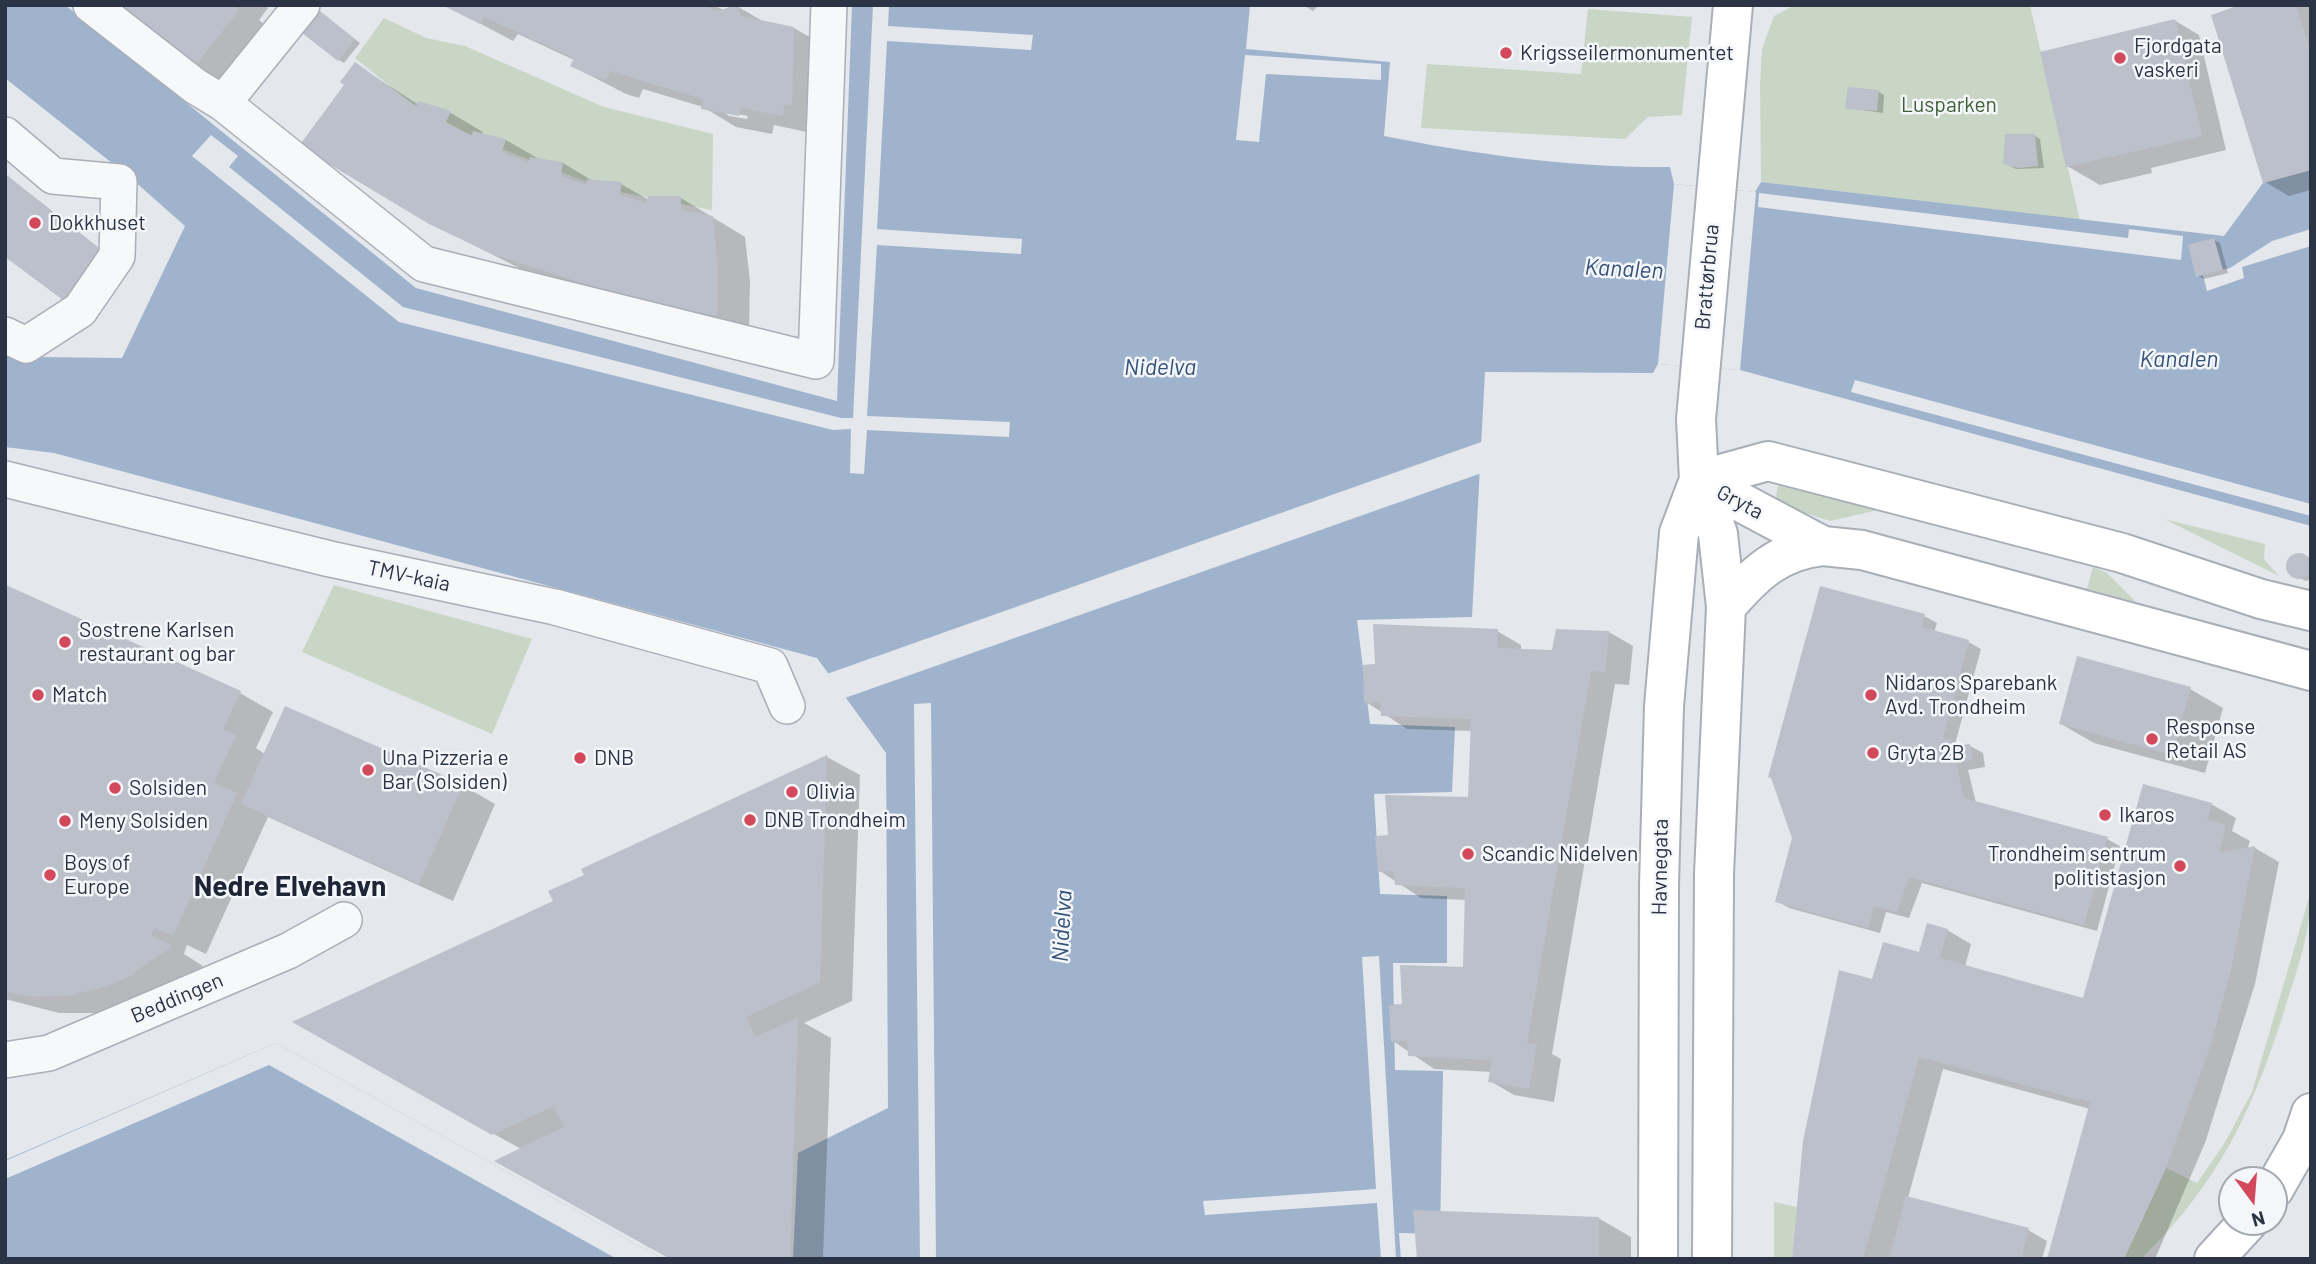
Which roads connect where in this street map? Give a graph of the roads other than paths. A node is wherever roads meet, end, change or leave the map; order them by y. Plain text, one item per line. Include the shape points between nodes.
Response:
1 (91, 5) edge
2 (302, 5) edge
3 (829, 5) edge
4 (1733, 5) edge
5 (223, 103) junction
6 (5, 135) edge
7 (5, 335) edge
8 (1699, 367) joint
9 (1699, 481) junction
10 (8, 486) edge
11 (1824, 546) junction
12 (1726, 607) junction
13 (2311, 611) edge
14 (2311, 671) edge
15 (787, 706) dead end
16 (344, 920) dead end
17 (5, 1060) edge
18 (2311, 1113) edge
19 (2287, 1166) edge
20 (2235, 1236) edge
21 (1658, 1259) edge
22 (1712, 1259) edge
23 (2214, 1259) edge

1 - 5 street
2 - 5 street
3 - 5 street via 817,360 424,264
4 - 8 main road, Brattørbrua
6 - 7 street via 53,176 119,182 117,256 80,310 26,345
8 - 9 main road, Havnegata
9 - 11 main road, Gryta
9 - 12 main road, Havnegata via 1718,534
9 - 13 main road, Gryta via 1768,461 2122,553
9 - 21 main road, Havnegata via 1679,533 1664,706
10 - 15 street, TMV-kaia via 555,607 770,666
11 - 12 main road via 1800,548 1773,562
11 - 14 main road, Gryta via 1862,550
12 - 22 main road, Havnegata via 1714,874
16 - 17 street, Beddingen via 288,951 49,1053
18 - 19 main road
20 - 23 main road

